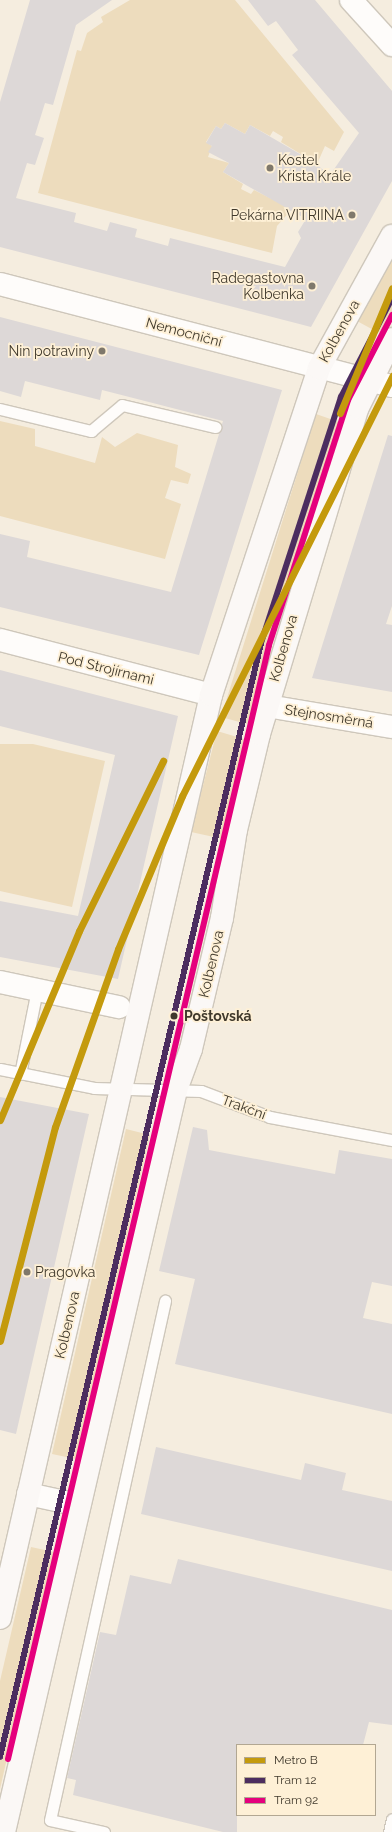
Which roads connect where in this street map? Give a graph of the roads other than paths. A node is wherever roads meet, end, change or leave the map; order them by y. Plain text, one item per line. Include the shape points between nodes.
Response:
1 (352, 0) edge
2 (392, 46) edge
3 (392, 236) edge
4 (0, 284) edge
5 (392, 339) edge
6 (319, 368) junction
7 (369, 381) junction
8 (392, 386) edge
9 (0, 410) edge
10 (215, 427) dead end
11 (0, 640) edge
12 (211, 695) junction
13 (267, 706) junction
14 (392, 727) edge
15 (0, 982) edge
16 (37, 990) junction
17 (119, 1007) dead end
18 (0, 1069) edge
19 (20, 1074) junction
20 (121, 1090) junction
21 (176, 1090) junction
22 (392, 1140) edge
23 (165, 1301) dead end
24 (28, 1494) junction
25 (79, 1505) junction
26 (0, 1618) edge
27 (392, 1819) edge
28 (4, 1832) edge
29 (104, 1832) edge
30 (389, 1832) edge

1 - 2 street
3 - 6 main road, Kolbenova
4 - 6 street, Nemocniční
5 - 7 main road, Kolbenova
6 - 7 street, Nemocniční
6 - 12 main road, Kolbenova
7 - 8 street, Nemocniční
7 - 13 main road, Kolbenova via 337,470
9 - 10 lane via 91,431 122,406
11 - 12 street, Pod Strojírnami
12 - 20 main road, Kolbenova
13 - 14 street, Stejnosměrná
13 - 21 main road, Kolbenova via 236,830 222,918 191,1049
15 - 16 street
16 - 17 street
16 - 19 lane
18 - 19 lane, Trakční
19 - 20 lane, Trakční via 94,1088
20 - 21 lane, Trakční
20 - 24 main road, Kolbenova
21 - 22 lane, Trakční via 201,1091 270,1117
21 - 25 main road, Kolbenova
23 - 29 lane via 50,1820
24 - 25 street
24 - 26 main road, Kolbenova
25 - 28 main road, Kolbenova
27 - 30 lane

